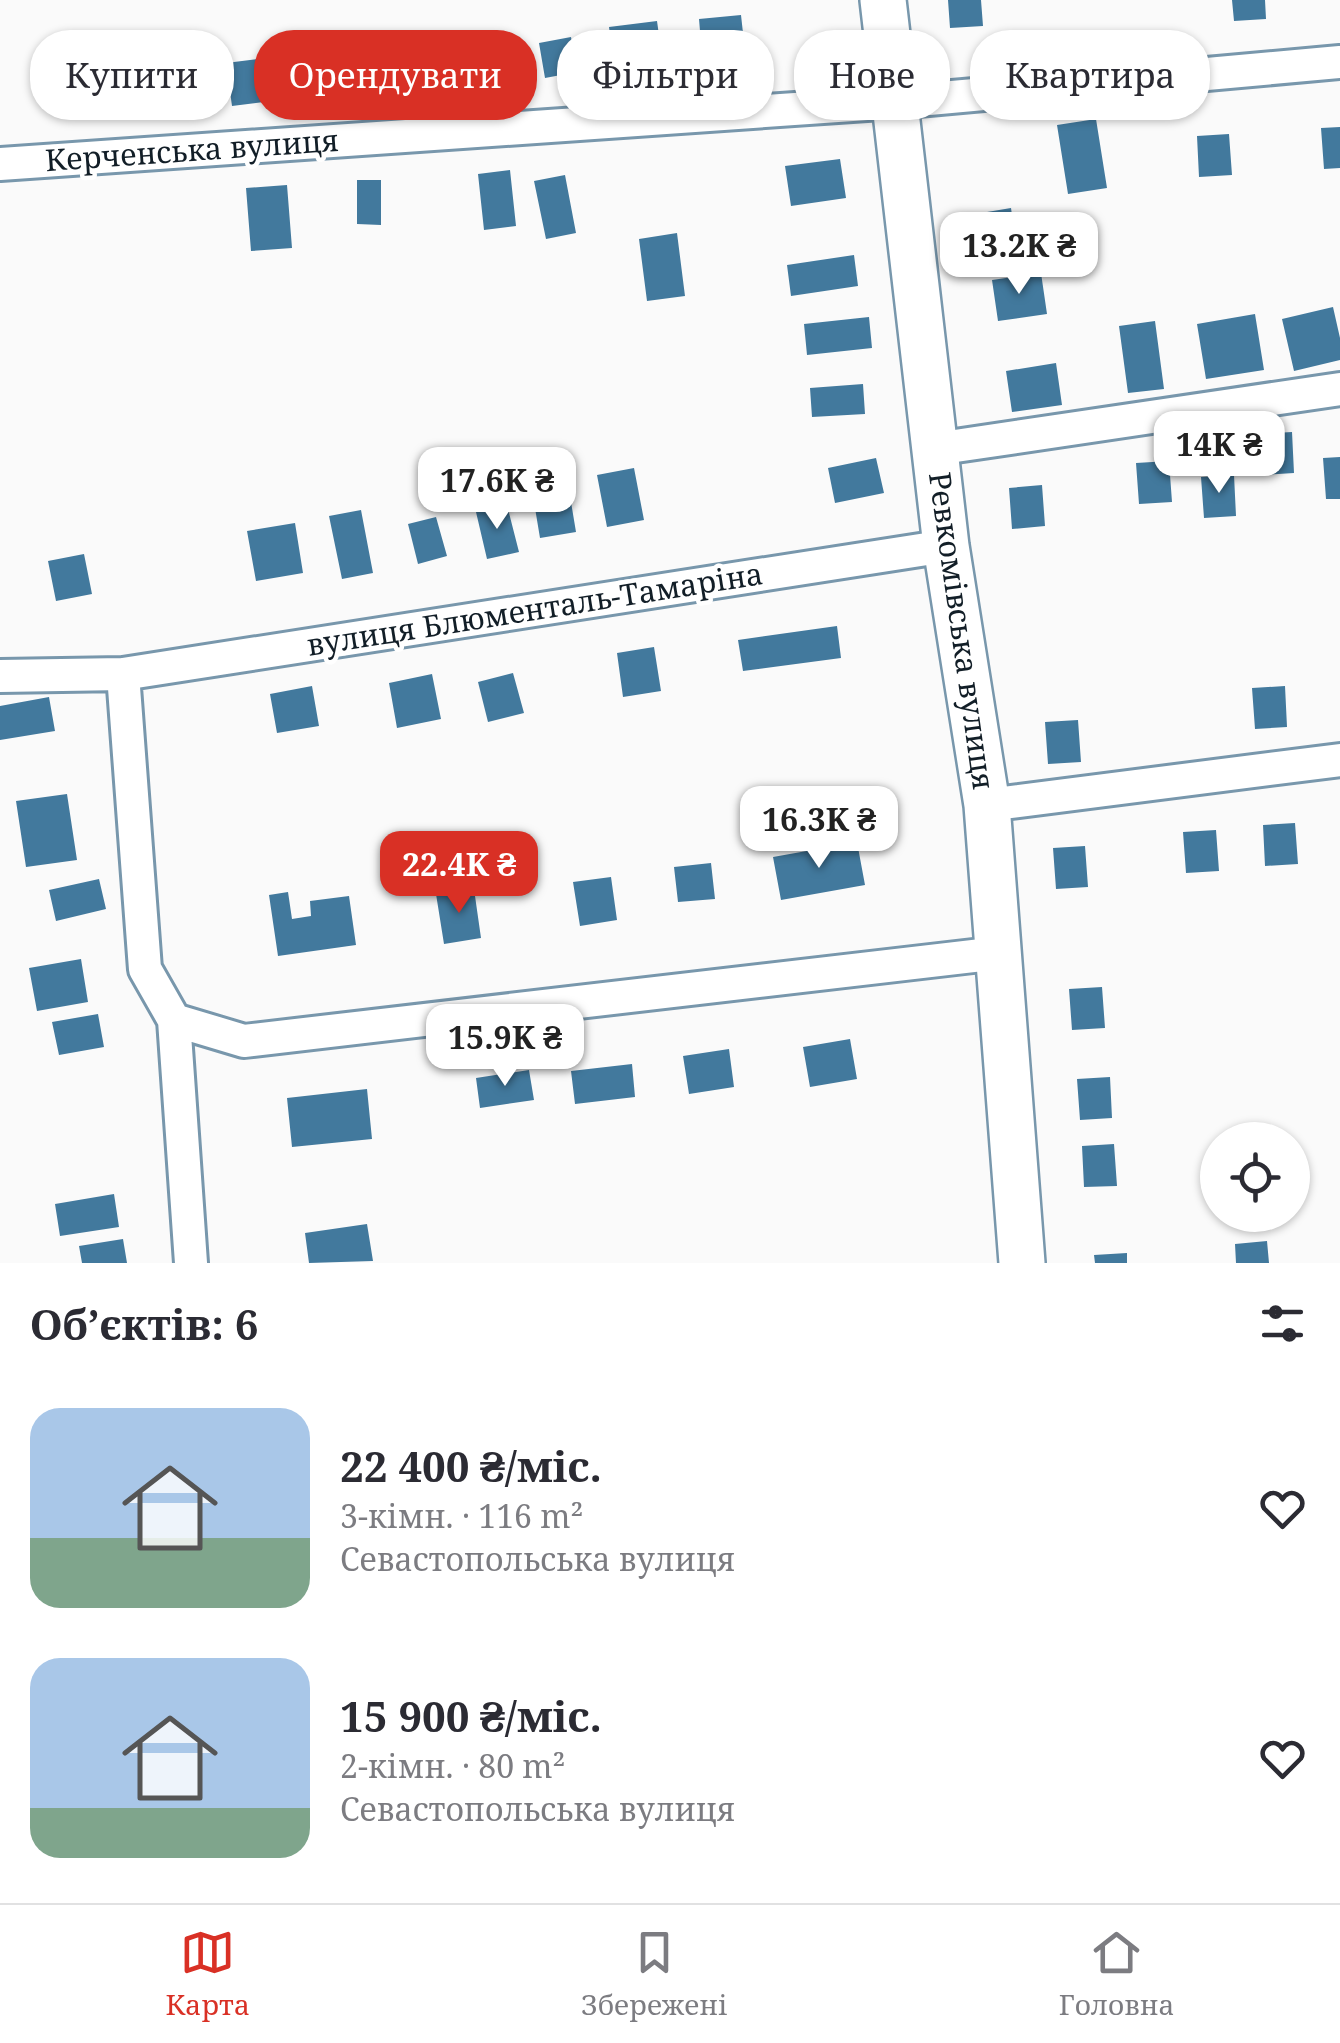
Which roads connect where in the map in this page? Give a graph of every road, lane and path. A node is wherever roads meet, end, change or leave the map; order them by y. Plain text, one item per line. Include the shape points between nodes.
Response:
1 (883, 0) edge
2 (887, 30) edge
3 (1340, 62) edge
4 (950, 97) edge
5 (794, 109) edge
6 (898, 120) edge
7 (0, 164) edge
8 (1340, 389) edge
9 (935, 449) junction
10 (946, 546) junction
11 (123, 674) junction
12 (0, 676) edge
13 (1340, 760) edge
14 (987, 805) junction
15 (998, 953) junction
16 (174, 1020) junction
17 (191, 1263) edge
18 (1022, 1263) edge

1 - 2 street, Ревкомівська вулиця
3 - 4 street, Керченська вулиця
5 - 7 street, Керченська вулиця
6 - 9 street, Ревкомівська вулиця
8 - 9 street
9 - 10 street, Ревкомівська вулиця
10 - 11 street, вулиця Блюменталь-Тамаріна
10 - 14 street, Ревкомівська вулиця
11 - 12 street, вулиця Блюменталь-Тамаріна
11 - 16 street via 145,969
13 - 14 street
14 - 15 street, Ревкомівська вулиця
15 - 16 street via 244,1041
15 - 18 street, Ревкомівська вулиця
16 - 17 street

